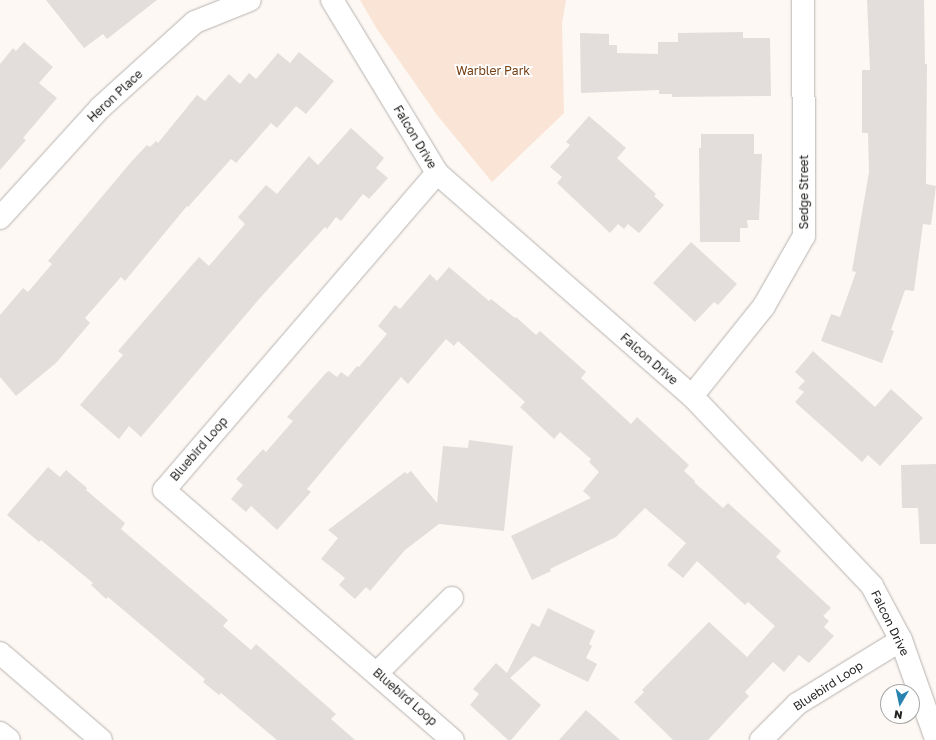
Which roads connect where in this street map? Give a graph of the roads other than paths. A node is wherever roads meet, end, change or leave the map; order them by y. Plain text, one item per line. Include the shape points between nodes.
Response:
1 (250, 0) edge
2 (332, 0) edge
3 (803, 0) edge
4 (437, 173) junction
5 (0, 218) edge
6 (692, 396) junction
7 (452, 598) dead end
8 (901, 640) junction
9 (0, 653) edge
10 (377, 673) junction
11 (0, 733) edge
12 (936, 739) edge
13 (9, 740) edge
14 (101, 740) edge
15 (453, 740) edge
16 (761, 740) edge

1 - 5 street, Heron Place via 195,22 100,108
2 - 4 street, Falcon Drive
3 - 6 street, Sedge Street via 804,236 764,306
4 - 6 street, Falcon Drive
4 - 10 street, Bluebird Loop via 164,490
6 - 8 street, Falcon Drive via 872,586
7 - 10 street
8 - 12 street, Falcon Drive
8 - 16 street, Bluebird Loop via 797,704
9 - 14 street
10 - 15 street, Bluebird Loop
11 - 13 street

